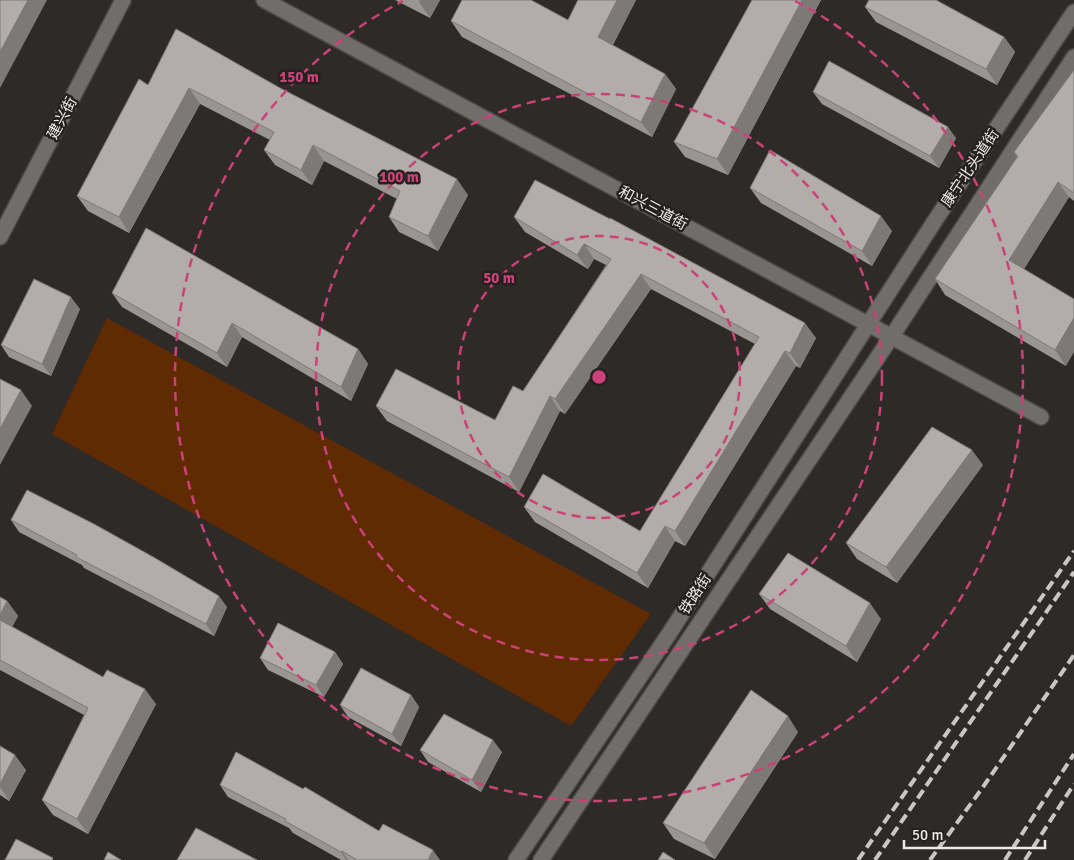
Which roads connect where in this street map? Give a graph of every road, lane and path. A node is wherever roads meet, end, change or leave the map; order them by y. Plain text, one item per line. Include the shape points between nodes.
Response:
1 (123, 0) edge
2 (264, 0) edge
3 (1074, 12) edge
4 (1074, 57) edge
5 (0, 237) edge
6 (869, 324) junction
7 (892, 336) junction
8 (1042, 417) dead end
9 (516, 860) edge
10 (541, 860) edge

1 - 5 main road, 建兴街
2 - 6 main road, 和兴三道街
3 - 6 main road, 康宁北头道街
4 - 7 main road, 康宁北头道街
6 - 7 main road, 和兴三道街
6 - 9 main road, 铁路街 via 669,634
7 - 8 main road, 和兴三道街
7 - 10 main road, 铁路街

